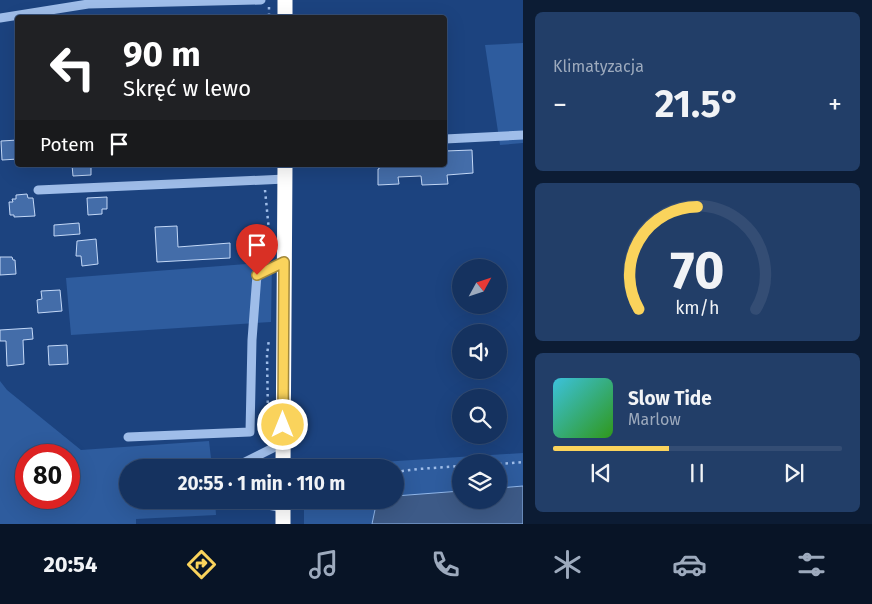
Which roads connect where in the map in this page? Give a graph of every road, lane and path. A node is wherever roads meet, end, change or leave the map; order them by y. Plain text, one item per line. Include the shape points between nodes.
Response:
1 (261, 0) edge
2 (285, 0) edge
3 (19, 15) edge
4 (285, 15) edge
5 (15, 16) edge
6 (0, 18) edge
7 (523, 135) edge
8 (447, 139) edge
9 (285, 172) edge
10 (264, 180) junction
11 (38, 190) dead end
12 (278, 265) junction
13 (269, 335) dead end
14 (268, 421) dead end
15 (128, 437) dead end
16 (283, 443) junction
17 (251, 459) edge
18 (283, 459) edge
19 (523, 462) edge
20 (507, 463) edge
21 (452, 467) edge
22 (404, 471) edge
23 (283, 509) edge
24 (283, 524) edge

1 - 3 street via 88,4
2 - 4 highway
5 - 6 street
7 - 8 street
9 - 10 street
9 - 12 highway
10 - 11 street
10 - 12 path
12 - 15 street via 257,275 250,432
12 - 16 highway
13 - 14 path
16 - 17 street
16 - 18 highway
19 - 20 path
21 - 22 path
23 - 24 highway

